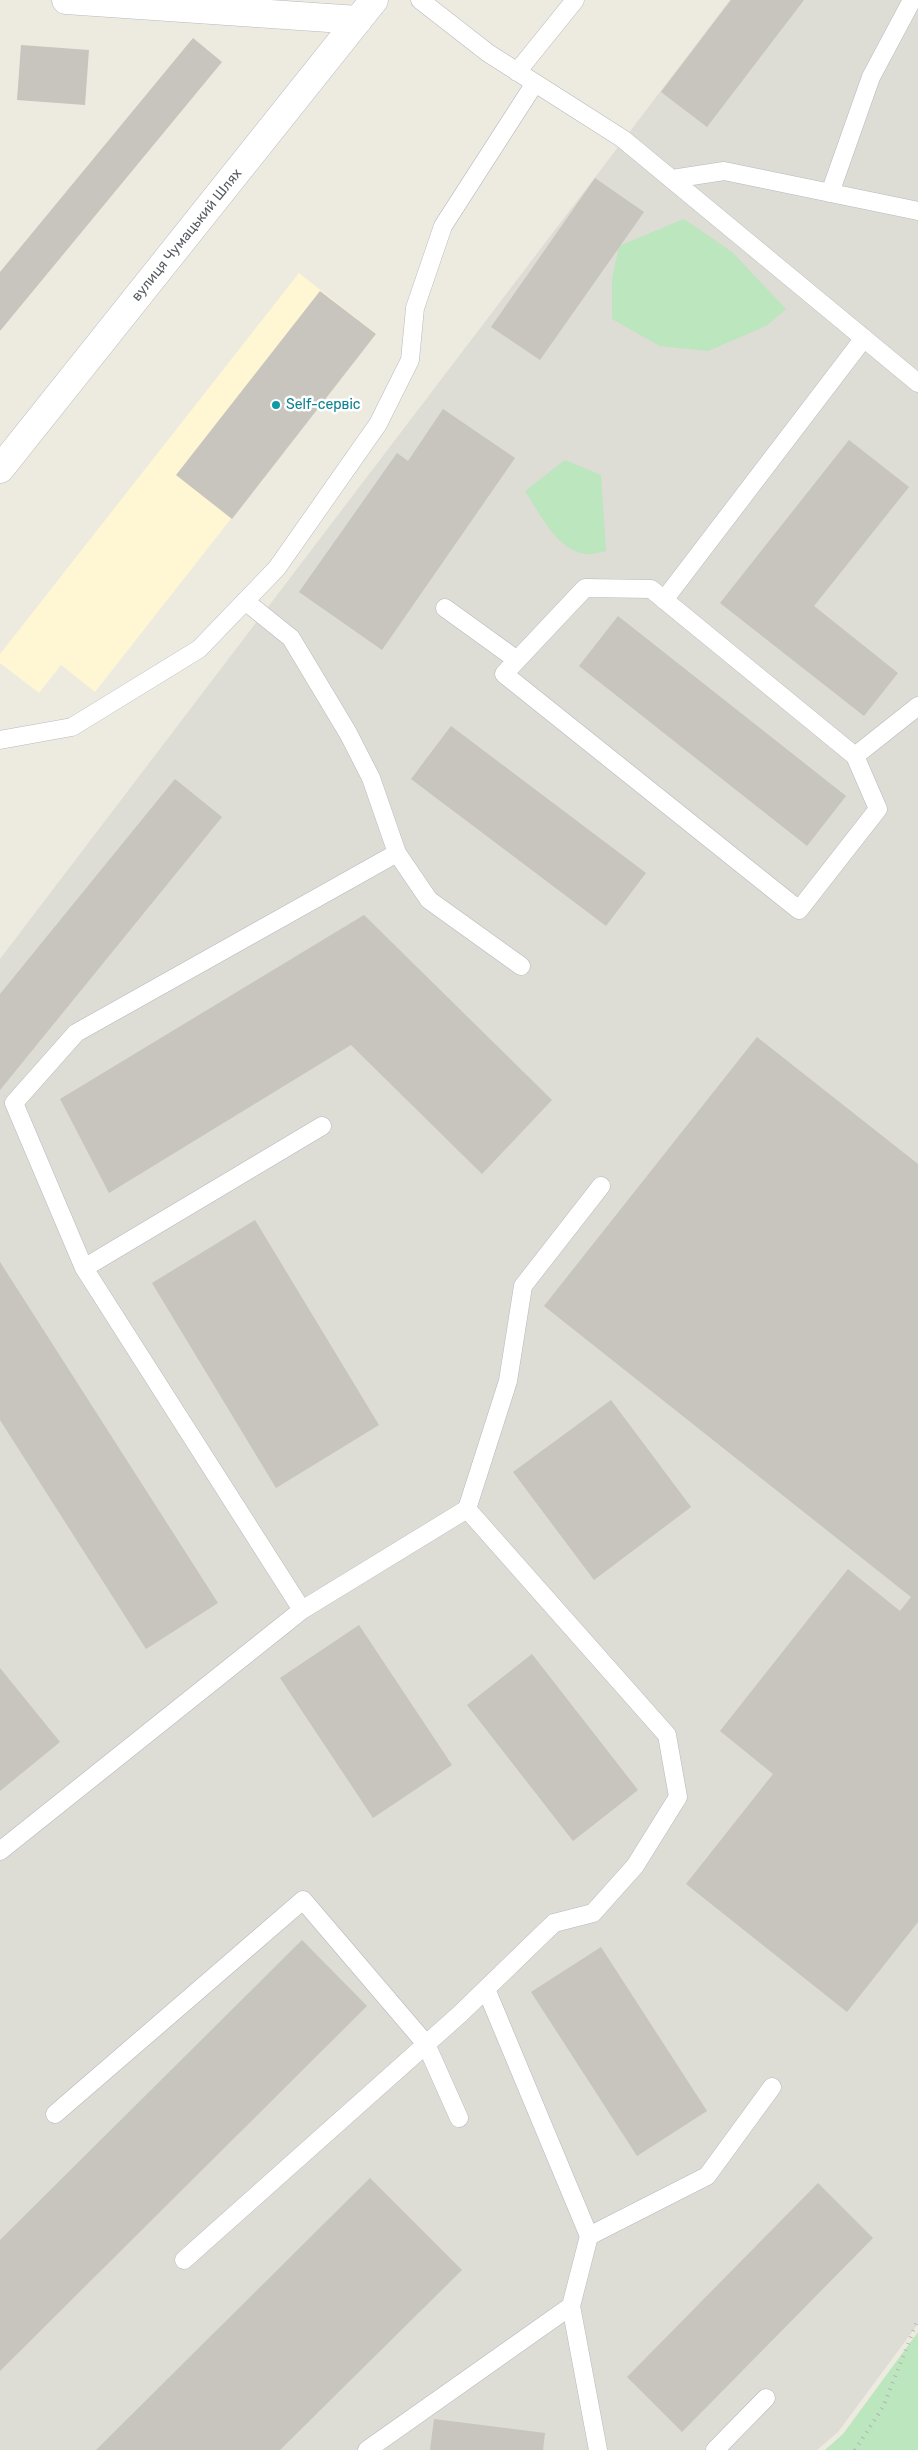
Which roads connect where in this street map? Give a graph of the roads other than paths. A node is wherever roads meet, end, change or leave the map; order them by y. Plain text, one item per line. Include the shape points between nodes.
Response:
1 (66, 0) edge
2 (420, 0) edge
3 (575, 0) edge
4 (912, 0) edge
5 (366, 10) edge
6 (518, 72) junction
7 (535, 83) junction
8 (672, 179) junction
9 (830, 193) junction
10 (918, 210) edge
11 (864, 338) junction
12 (918, 383) edge
13 (0, 469) edge
14 (664, 600) junction
15 (245, 601) junction
16 (444, 608) dead end
17 (518, 660) junction
18 (918, 706) edge
19 (0, 740) edge
20 (855, 756) junction
21 (397, 853) junction
22 (521, 966) dead end
23 (322, 1126) dead end
24 (601, 1186) dead end
25 (84, 1268) junction
26 (466, 1509) junction
27 (302, 1610) junction
28 (0, 1851) edge
29 (486, 1989) junction
30 (426, 2044) junction
31 (772, 2087) dead end
32 (55, 2114) dead end
33 (458, 2118) dead end
34 (589, 2236) junction
35 (184, 2260) dead end
36 (572, 2306) junction
37 (766, 2398) dead end
38 (367, 2450) edge
39 (598, 2450) edge
40 (714, 2450) edge

1 - 5 main road
2 - 6 lane
3 - 6 lane
4 - 9 lane via 871,77
5 - 13 main road, вулиця Чумацький Шлях
6 - 7 lane
7 - 8 lane via 623,139
7 - 15 lane via 443,226 414,308 410,360 378,424 278,568
8 - 9 lane via 724,171
8 - 11 lane
9 - 10 lane
11 - 12 lane
11 - 14 lane
14 - 17 lane via 651,589 585,588
14 - 20 lane
15 - 19 lane via 199,649 72,727
15 - 21 lane via 291,638 371,778
16 - 17 lane
17 - 20 lane via 504,674 799,910 878,809
18 - 20 lane
21 - 22 lane via 429,900
21 - 25 lane via 76,1033 14,1103
23 - 25 lane
24 - 26 lane via 523,1286 508,1380
25 - 27 lane
26 - 27 lane
26 - 29 lane via 667,1736 678,1798 635,1866 593,1914 554,1923
27 - 28 lane
29 - 30 lane
29 - 34 lane
30 - 32 lane via 303,1900
30 - 33 lane
30 - 35 lane
31 - 34 lane via 707,2176
34 - 36 lane
36 - 38 lane
36 - 39 lane
37 - 40 lane

